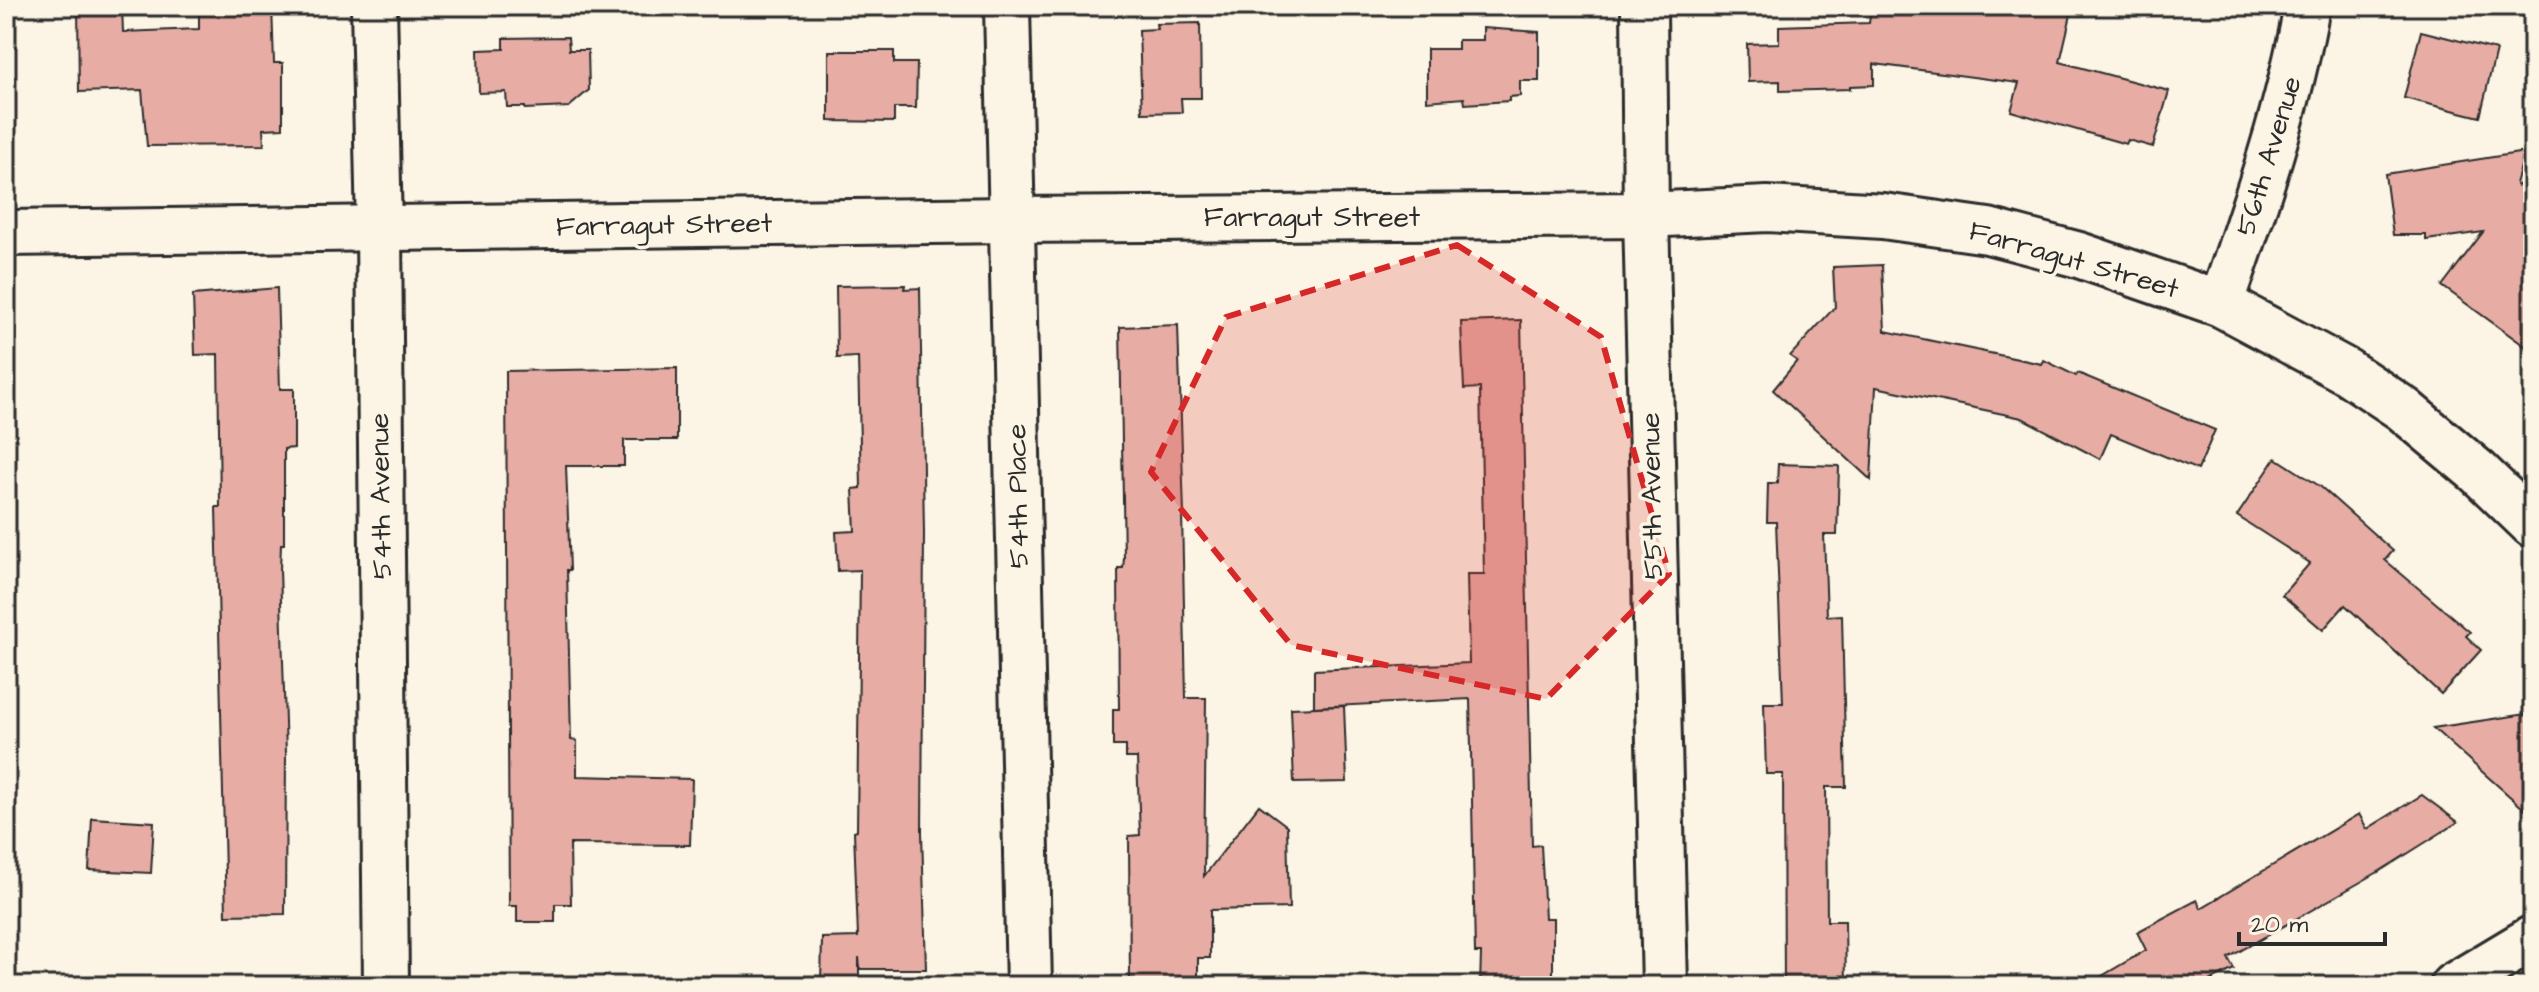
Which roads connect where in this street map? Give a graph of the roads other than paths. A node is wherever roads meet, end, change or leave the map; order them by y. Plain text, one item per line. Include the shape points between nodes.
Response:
1 (374, 6) edge
2 (1007, 6) edge
3 (1644, 6) edge
4 (2307, 6) edge
5 (1646, 215) junction
6 (1012, 220) junction
7 (379, 230) junction
8 (6, 233) edge
9 (2221, 304) junction
10 (2533, 525) edge
11 (2533, 938) edge
12 (386, 986) edge
13 (1029, 986) edge
14 (1665, 986) edge
15 (2453, 986) edge

1 - 7 street, 54th Avenue
2 - 6 street, 54th Place
3 - 5 street, 55th Avenue
4 - 9 street, 56th Avenue via 2297,65
5 - 6 street, Farragut Street
5 - 9 street, Farragut Street via 1767,209 1883,216 1988,231 2079,255
5 - 14 street, 55th Avenue
6 - 7 street, Farragut Street
6 - 13 street, 54th Place
7 - 8 street, Farragut Street
7 - 12 street, 54th Avenue
9 - 10 street, Farragut Street via 2346,371 2403,409
11 - 15 street

